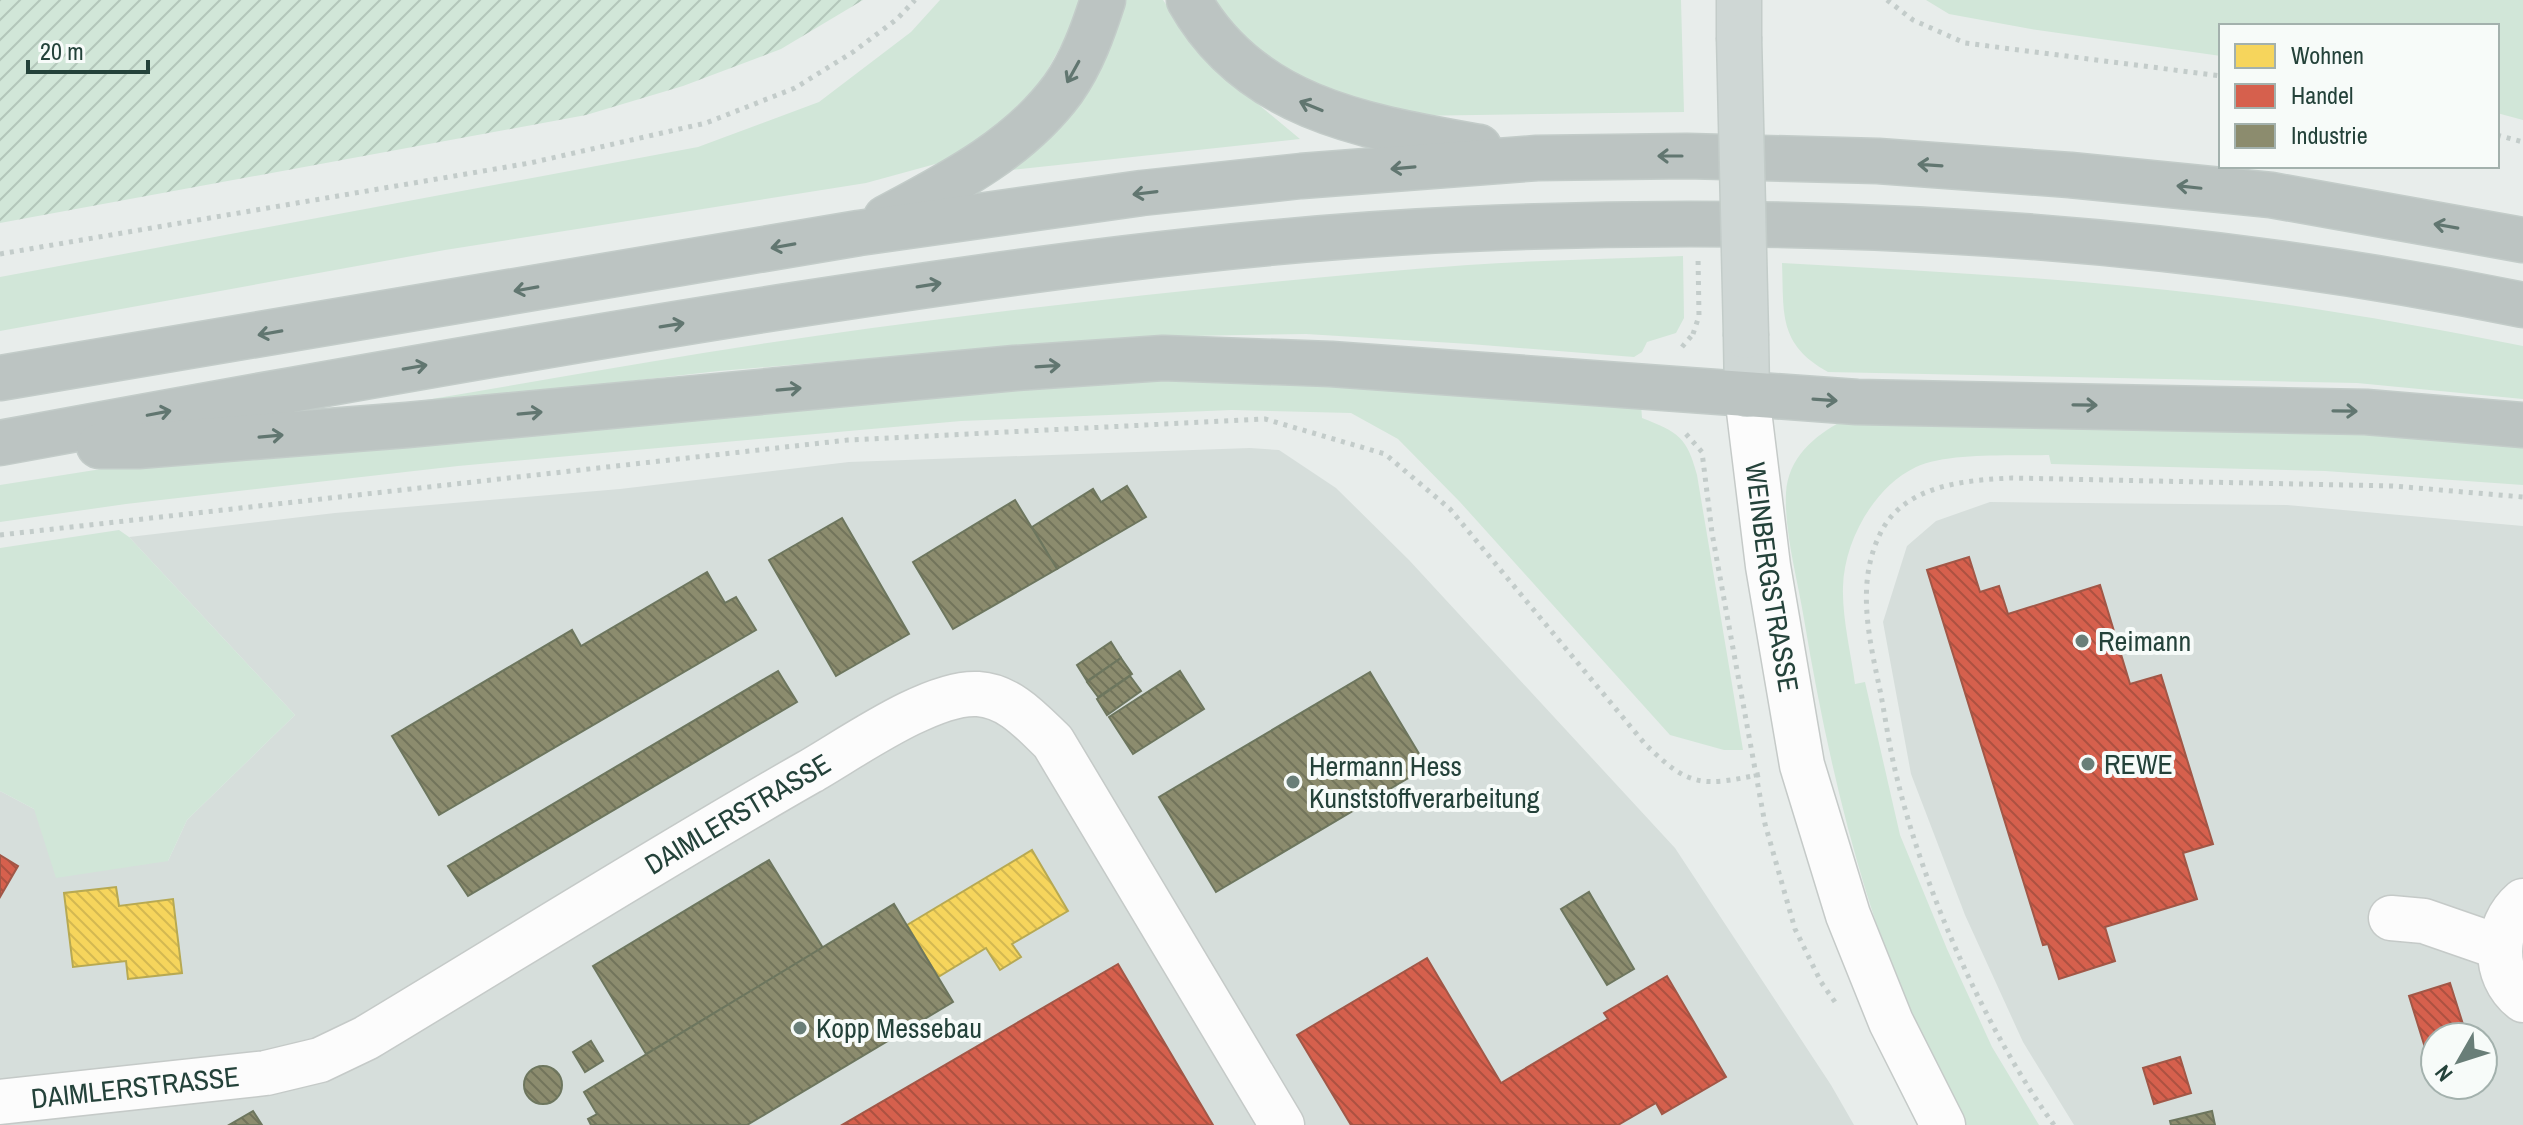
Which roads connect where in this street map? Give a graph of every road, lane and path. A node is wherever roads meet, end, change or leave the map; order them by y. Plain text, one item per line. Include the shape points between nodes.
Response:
1 (915, 0) edge
2 (1103, 0) edge
3 (1189, 0) edge
4 (1887, 0) edge
5 (1739, 18) edge
6 (2219, 76) edge
7 (2499, 136) edge
8 (2523, 142) edge
9 (1537, 158) junction
10 (859, 233) junction
11 (2523, 240) edge
12 (0, 254) edge
13 (2523, 305) edge
14 (1693, 334) dead end
15 (0, 378) edge
16 (1650, 387) junction
17 (1747, 395) junction
18 (2523, 425) edge
19 (0, 443) edge
20 (2523, 497) edge
21 (0, 535) edge
22 (1802, 765) junction
23 (1755, 775) junction
24 (2523, 901) edge
25 (2391, 918) dead end
26 (2499, 947) junction
27 (2523, 1000) edge
28 (0, 1102) edge
29 (1282, 1125) edge
30 (1943, 1125) edge
31 (2054, 1125) edge

1 - 12 path via 853,52 795,88 706,123 530,163
2 -> 10 highway via 1088,44 1063,89 1031,125 962,177
9 -> 3 highway via 1353,122 1302,103 1225,49
4 - 6 path via 1913,20 1965,43
5 - 17 main road, WEINBERGSTRASSE, bridge
7 - 8 path
9 -> 10 highway via 1158,191
11 -> 9 highway via 2271,195 2070,175 1878,161
10 -> 15 highway
19 -> 13 highway via 592,337 978,277 1245,246 1463,229 1894,227 2160,248 2329,270
14 - 16 path via 1685,345 1652,360
16 - 17 highway
19 -> 16 highway via 138,446 1163,358
16 - 23 path via 1652,413 1683,432 1702,452
17 -> 18 highway via 2366,412
17 - 22 street, WEINBERGSTRASSE via 1768,566
20 - 31 path via 2393,486 1966,480 1920,494 1880,532 1866,578 1868,631 1910,823 1934,894 1996,1031
21 - 23 path via 848,440 1265,419 1385,454 1450,509 1671,769 1694,782
22 - 23 path
22 - 30 street, WEINBERGSTRASSE via 1848,915 1891,1022
24 - 26 street via 2506,920
25 - 26 street via 2424,921
26 - 27 street via 2502,969
28 - 29 street, DAIMLERSTRASSE via 266,1073 320,1060 366,1038 673,850 936,700 978,694 1019,710 1053,742

